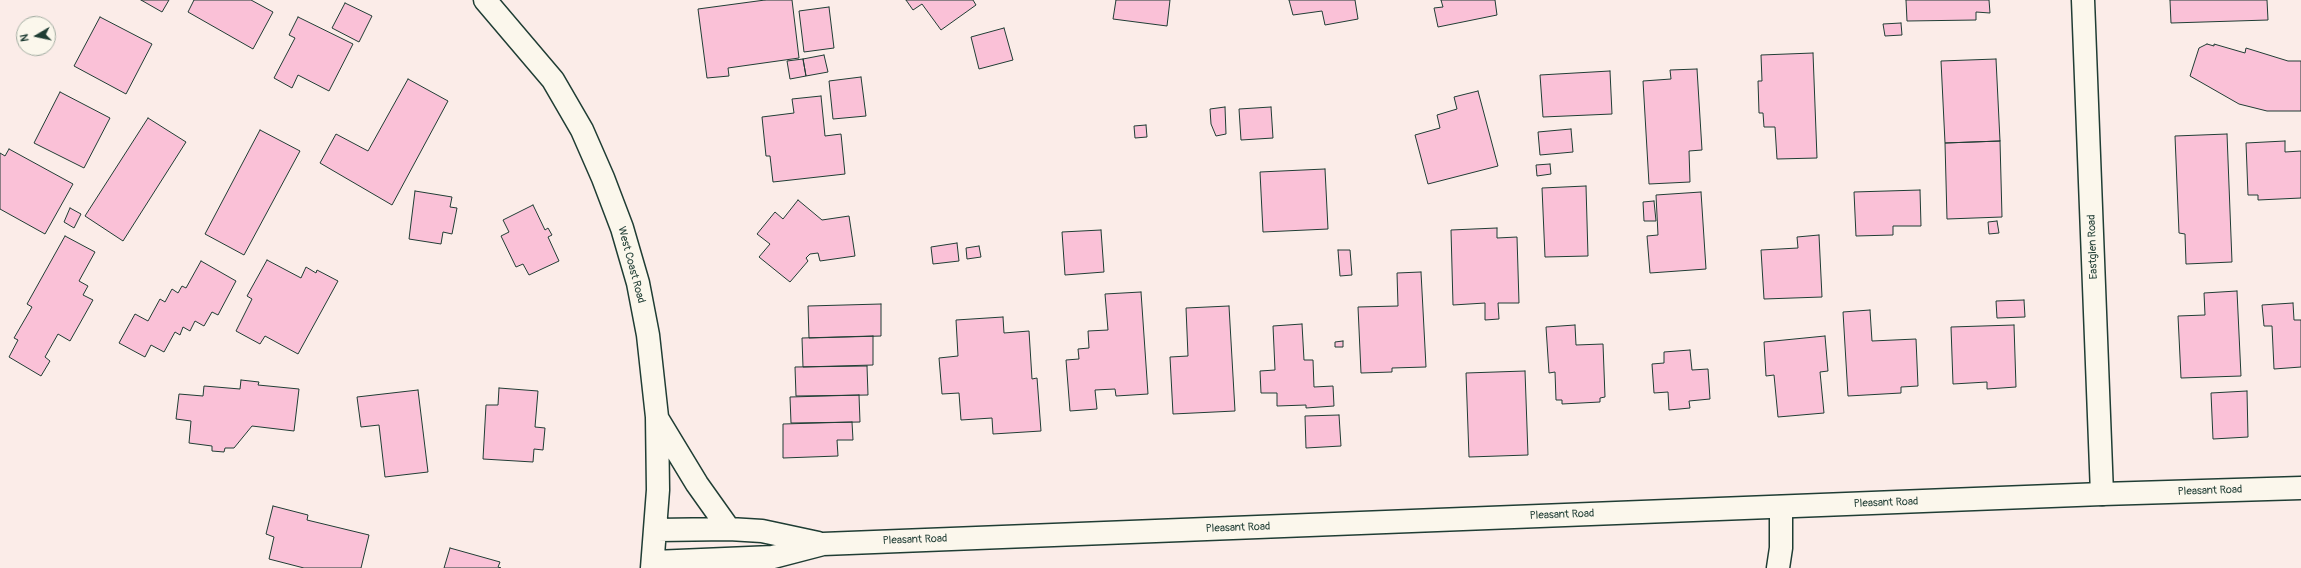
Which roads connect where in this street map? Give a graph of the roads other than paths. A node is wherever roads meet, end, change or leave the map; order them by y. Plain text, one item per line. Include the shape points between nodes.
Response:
1 (485, 0) edge
2 (2083, 0) edge
3 (657, 417) junction
4 (2301, 488) edge
5 (2102, 494) junction
6 (1781, 507) junction
7 (728, 529) junction
8 (657, 530) junction
9 (823, 544) junction
10 (746, 563) edge
11 (653, 565) edge
12 (1778, 568) edge

1 - 3 main road, West Coast Road via 553,80 582,130 603,178 622,228 638,282 648,335
2 - 5 main road, Eastglen Road
3 - 7 main road via 697,484
3 - 8 main road, West Coast Road
4 - 5 main road, Pleasant Road
5 - 6 main road, Pleasant Road
6 - 9 main road, Pleasant Road
6 - 12 main road via 1781,548
7 - 8 main road, Pleasant Road
7 - 9 main road, Pleasant Road via 762,531
8 - 11 main road, West Coast Road
9 - 10 main road, Pleasant Road
10 - 11 main road, Pleasant Road

